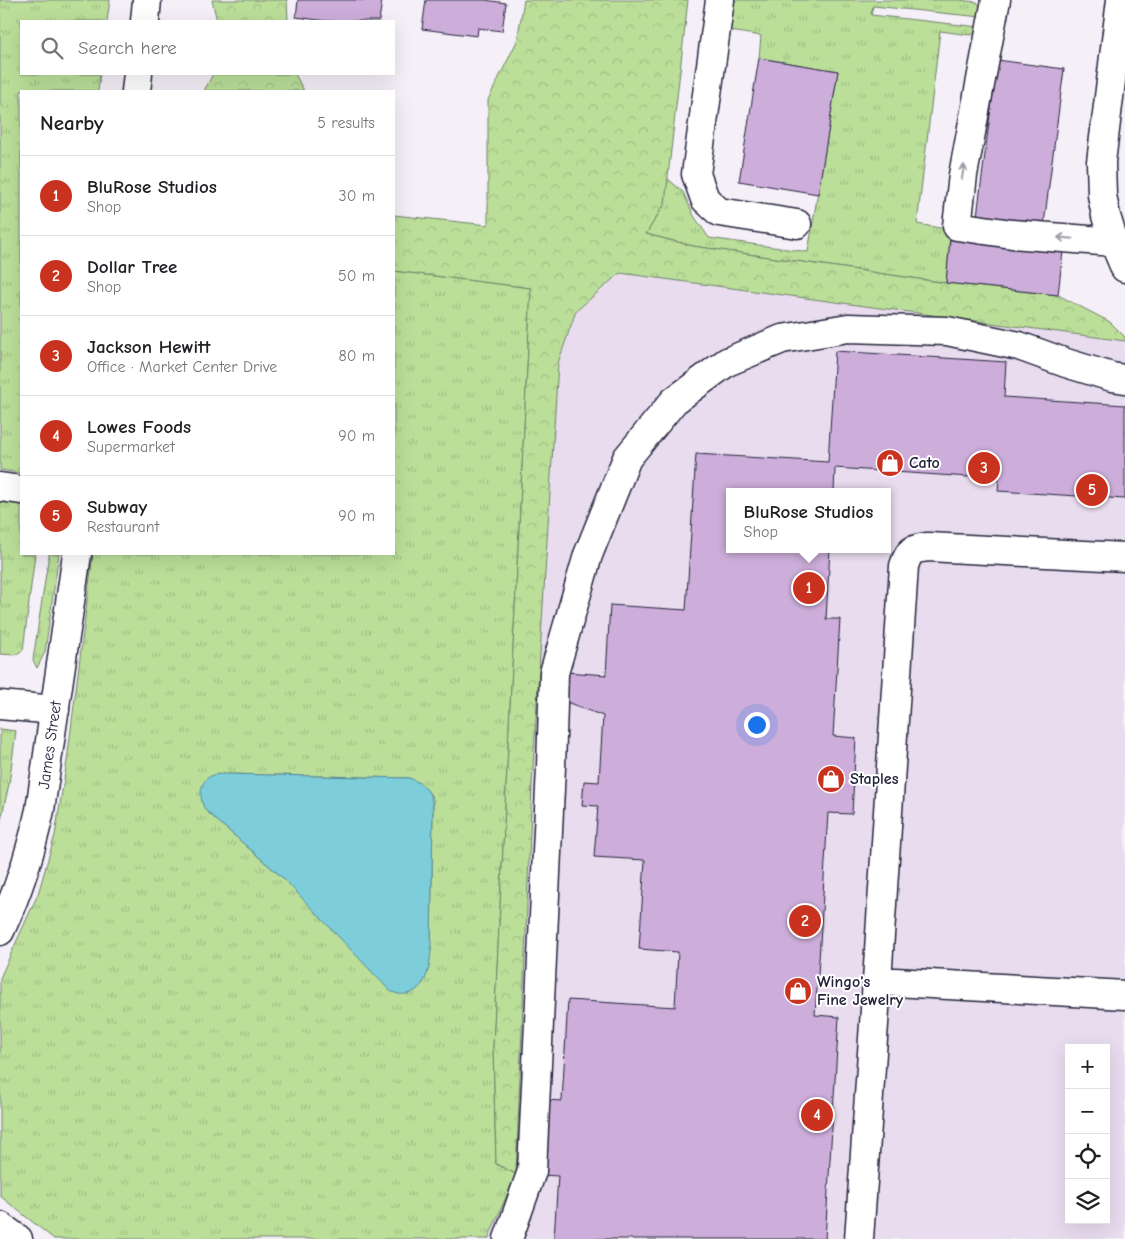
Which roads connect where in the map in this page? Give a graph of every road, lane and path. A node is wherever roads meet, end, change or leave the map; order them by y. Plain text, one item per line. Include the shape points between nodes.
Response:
1 (147, 0) edge
2 (720, 0) edge
3 (996, 0) edge
4 (1120, 0) edge
5 (1125, 1) edge
6 (145, 20) edge
7 (138, 75) edge
8 (136, 90) edge
9 (797, 224) dead end
10 (1114, 242) junction
11 (1125, 268) edge
12 (1125, 379) edge
13 (0, 488) edge
14 (20, 490) edge
15 (77, 555) edge
16 (1125, 557) edge
17 (0, 705) edge
18 (55, 710) junction
19 (0, 931) edge
20 (877, 981) junction
21 (1125, 995) edge
22 (0, 1226) edge
23 (18, 1239) edge
24 (508, 1239) edge
25 (859, 1239) edge

1 - 6 street
2 - 9 street via 696,174 705,199 719,212
10 -> 3 street via 958,226 963,175
4 - 5 street
4 - 10 street via 1101,162 1102,195
7 - 8 street
10 - 11 street
12 - 24 street via 1066,364 1019,346 947,331 848,328 782,339 727,362 674,401 627,458 588,555 554,673 532,1172
13 - 14 street
15 - 18 street, James Street
16 - 20 street via 928,547 914,549 908,555 904,566
17 - 18 street
18 - 19 street, James Street via 36,830
20 - 21 street
20 - 25 street
22 - 23 street

